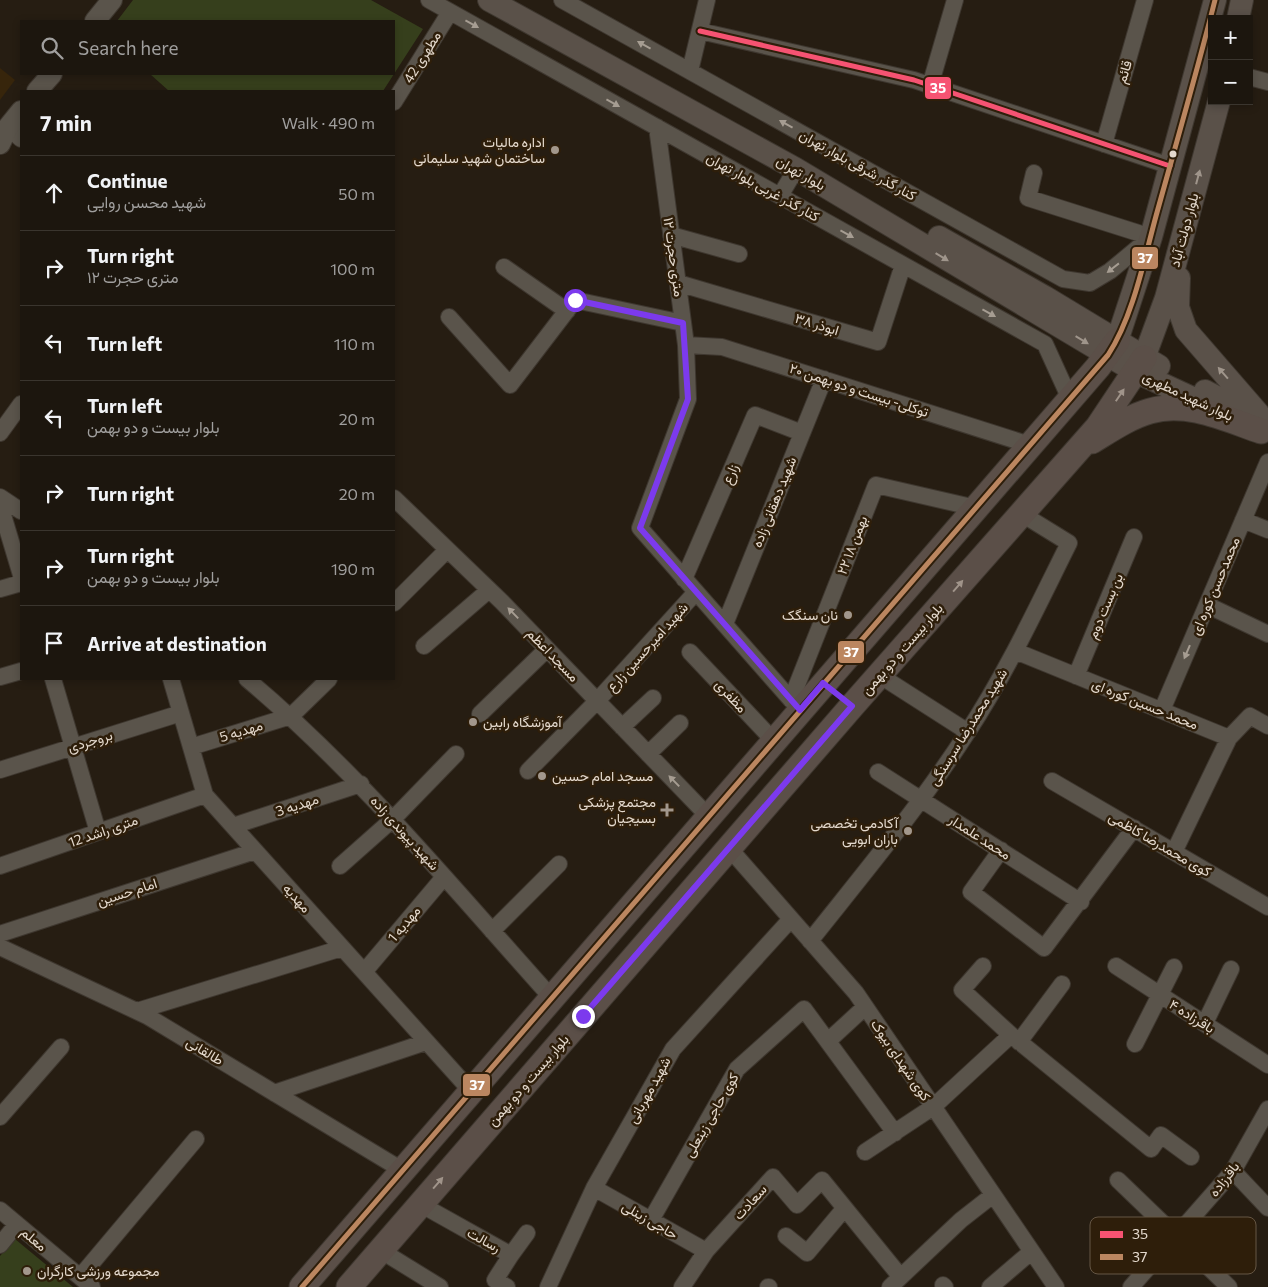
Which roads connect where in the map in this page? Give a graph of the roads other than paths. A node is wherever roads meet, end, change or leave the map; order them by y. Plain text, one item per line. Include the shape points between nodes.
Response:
1 (112, 0) edge
2 (429, 0) edge
3 (488, 0) edge
4 (515, 0) edge
5 (562, 0) edge
6 (707, 0) edge
7 (955, 0) edge
8 (1145, 0) edge
9 (1215, 0) edge
10 (1242, 0) edge
11 (450, 12) junction
12 (1239, 15) edge
13 (96, 20) edge
14 (700, 31) junction
15 (690, 71) junction
16 (51, 75) edge
17 (1253, 78) edge
18 (1268, 82) edge
19 (930, 86) junction
20 (38, 90) edge
21 (395, 100) edge
22 (1218, 105) edge
23 (20, 113) edge
24 (656, 127) junction
25 (10, 137) edge
26 (1104, 144) junction
27 (1170, 166) junction
28 (796, 169) junction
29 (1034, 173) dead end
30 (780, 196) junction
31 (973, 229) junction
32 (671, 235) junction
33 (1151, 237) junction
34 (1180, 242) junction
35 (962, 250) junction
36 (739, 254) dead end
37 (903, 265) junction
38 (504, 267) dead end
39 (678, 283) junction
40 (567, 311) junction
41 (450, 317) dead end
42 (683, 323) junction
43 (686, 345) junction
44 (1112, 348) junction
45 (1140, 365) junction
46 (824, 379) junction
47 (1070, 399) junction
48 (20, 405) edge
49 (1266, 428) edge
50 (0, 433) edge
51 (802, 433) junction
52 (1030, 445) junction
53 (1079, 449) junction
54 (1268, 462) edge
55 (0, 497) edge
56 (395, 499) edge
57 (0, 505) edge
58 (976, 508) junction
59 (20, 510) edge
60 (1022, 514) junction
61 (1243, 520) junction
62 (1268, 530) edge
63 (1134, 536) dead end
64 (447, 550) junction
65 (20, 572) edge
66 (684, 578) junction
67 (20, 583) edge
68 (0, 590) edge
69 (490, 590) junction
70 (696, 592) junction
71 (395, 602) edge
72 (1207, 605) junction
73 (725, 624) junction
74 (1268, 634) edge
75 (424, 646) dead end
76 (547, 648) junction
77 (1015, 651) junction
78 (690, 652) dead end
79 (20, 671) edge
80 (880, 675) junction
81 (1076, 676) junction
82 (0, 677) edge
83 (53, 680) edge
84 (171, 680) edge
85 (248, 680) edge
86 (328, 680) edge
87 (823, 683) junction
88 (653, 698) dead end
89 (597, 701) junction
90 (796, 705) junction
91 (852, 706) junction
92 (1162, 710) junction
93 (181, 713) junction
94 (480, 714) dead end
95 (291, 716) junction
96 (680, 723) dead end
97 (1268, 726) edge
98 (622, 727) junction
99 (968, 732) junction
100 (1229, 738) junction
101 (773, 740) junction
102 (73, 747) junction
103 (191, 747) junction
104 (456, 754) dead end
105 (648, 754) junction
106 (0, 770) edge
107 (528, 771) dead end
108 (878, 772) dead end
109 (1052, 781) dead end
110 (361, 784) junction
111 (205, 795) junction
112 (922, 800) junction
113 (708, 816) junction
114 (393, 819) junction
115 (233, 826) junction
116 (1134, 828) junction
117 (98, 832) junction
118 (729, 848) junction
119 (255, 850) junction
120 (1001, 850) junction
121 (1174, 852) junction
122 (559, 864) dead end
123 (0, 866) edge
124 (340, 866) dead end
125 (444, 877) junction
126 (1081, 902) junction
127 (1268, 906) edge
128 (791, 919) junction
129 (492, 931) junction
130 (0, 934) edge
131 (810, 941) junction
132 (0, 947) edge
133 (342, 948) junction
134 (983, 966) dead end
135 (1116, 966) dead end
136 (1174, 967) dead end
137 (1231, 969) dead end
138 (364, 972) junction
139 (1062, 984) dead end
140 (1159, 996) junction
141 (551, 997) junction
142 (865, 1007) junction
143 (137, 1011) junction
144 (1205, 1023) junction
145 (523, 1030) junction
146 (1015, 1039) junction
147 (828, 1040) junction
148 (426, 1042) junction
149 (1134, 1044) dead end
150 (62, 1047) dead end
151 (550, 1054) junction
152 (1268, 1065) edge
153 (471, 1091) junction
154 (274, 1093) junction
155 (933, 1107) junction
156 (1268, 1109) edge
157 (0, 1117) edge
158 (894, 1133) junction
159 (196, 1138) dead end
160 (865, 1152) dead end
161 (1191, 1157) dead end
162 (402, 1170) junction
163 (1233, 1171) junction
164 (1118, 1180) dead end
165 (594, 1188) junction
166 (993, 1195) junction
167 (420, 1204) junction
168 (1268, 1208) edge
169 (844, 1209) junction
170 (0, 1210) edge
171 (1155, 1217) edge
172 (1193, 1217) edge
173 (651, 1220) junction
174 (17, 1224) junction
175 (526, 1233) dead end
176 (786, 1236) dead end
177 (0, 1245) edge
178 (380, 1250) junction
179 (706, 1252) junction
180 (1032, 1252) junction
181 (511, 1255) junction
182 (1142, 1274) edge
183 (1216, 1274) edge
184 (895, 1281) edge
185 (86, 1282) edge
186 (688, 1285) edge
187 (302, 1287) edge
188 (349, 1287) edge
189 (440, 1287) edge
190 (507, 1287) edge
191 (548, 1287) edge
192 (990, 1287) edge
193 (1056, 1287) edge
194 (1131, 1287) edge
195 (1230, 1287) edge

1 - 13 street
2 - 11 street, کنار گذر غربی بلوار تهران
3 - 28 main road, بلوار تهران
4 - 35 main road, بلوار تهران
15 -> 5 street, کنار گذر شرقی بلوار تهران
6 - 14 street
7 - 19 street
8 - 26 street, قائم
9 - 27 main road
10 - 12 main road
11 - 21 street, مطهری 42
11 -> 24 street, کنار گذر غربی بلوار تهران
14 - 15 street
14 - 19 street
31 -> 15 street, کنار گذر شرقی بلوار تهران
16 - 20 street
17 - 18 street
19 - 26 street
34 -> 22 main road, بلوار دولت آباد
23 - 25 street
24 - 30 street, کنار گذر غربی بلوار تهران
24 - 32 street, ۱۲ متری حجرت
26 - 27 street
27 - 33 main road
28 - 30 street
28 -> 44 main road, بلوار تهران
29 - 33 street via 1028,198
30 -> 37 street, کنار گذر غربی بلوار تهران
33 -> 31 street, کنار گذر شرقی بلوار تهران via 1090,283 1063,278
31 - 35 street
32 - 36 street
32 - 39 street, ۱۲ متری حجرت
33 - 44 main road
34 - 45 main road, بلوار دولت آباد via 1166,298
49 -> 34 main road via 1186,330 1178,307
35 - 44 main road, بلوار تهران via 1045,297
37 - 39 street, ۳۸ ابوذر via 878,342
37 -> 47 street, کنار گذر غربی بلوار تهران via 1045,344
38 - 40 street
39 - 42 street, ۱۲ متری حجرت
40 - 41 street via 510,385
40 - 42 street via 575,300
42 - 43 street, ۱۲ متری حجرت
43 - 46 street, توکلی- بیست و دو بهمن ۲۰ via 722,347
43 - 66 street, ۱۲ متری حجرت via 688,399 640,528
44 - 45 main road, بلوار شهید مطهری
44 - 47 main road
45 - 49 main road, بلوار شهید مطهری
53 -> 45 main road, بلوار بیست و دو بهمن
46 - 51 street, شهید دهقانی زاده
46 - 52 street, توکلی- بیست و دو بهمن ۲۰
47 - 52 main road
48 - 50 street
49 - 53 main road via 1200,410 1170,408 1132,418
51 - 66 street, زارع via 755,416
51 - 73 street, شهید دهقانی زاده
52 - 58 main road
53 - 60 main road, بلوار بیست و دو بهمن
54 - 61 street, محمدحسن کوره ای
55 - 59 street
56 - 64 street, مسجد اعظم
57 - 65 street
58 - 87 main road
58 - 90 street, ۲۲ بهمن ۱۸ via 876,485
60 - 77 street, شهید محمدرضا سرسنگی via 1069,542
80 -> 60 main road, بلوار بیست و دو بهمن
61 - 62 street
61 - 72 street, محمدحسن کوره ای
63 - 81 street, بن بست دوم
64 - 69 street, مسجد اعظم
64 - 71 street
66 - 70 street
67 - 68 street
69 - 75 street
76 -> 69 street, مسجد اعظم
70 - 73 street
70 - 89 street, شهید امیرحسین زارع
72 - 74 street
72 -> 92 street, محمدحسن کوره ای
73 - 90 street
76 - 89 street, مسجد اعظم
76 - 94 street
77 - 81 street, محمد حسین کوره ای
77 - 99 street, شهید محمدرضا سرسنگی
78 - 101 street, مظفری
79 - 82 street
80 - 91 main road, بلوار بیست و دو بهمن
80 - 99 street
81 - 92 street, محمد حسین کوره ای
83 - 102 street
84 - 93 street, مهدیه
85 - 95 street, شهید پیوندی زاده
86 - 95 street
87 - 90 main road
87 - 91 main road
88 - 98 street
89 - 98 street, مسجد اعظم
89 - 107 street, شهید امیرحسین زارع
90 - 101 main road
91 - 118 main road, بلوار بیست و دو بهمن
92 - 100 street, محمد حسین کوره ای
93 - 102 street, بروجردی
93 - 103 street, مهدیه
95 - 103 street, مهدیه 5
95 - 110 street, شهید پیوندی زاده
96 - 105 street
97 - 100 street via 1250,716
98 - 105 street, مسجد اعظم
99 - 112 street, شهید محمدرضا سرسنگی
100 - 121 street
101 - 113 main road
102 - 106 street, بروجردی
102 - 117 street
103 - 111 street, مهدیه
104 - 114 street
113 -> 105 street, مسجد اعظم
108 - 112 street, محمد علمدار
109 - 116 street, کوی محمدرضا کاظمی
110 - 114 street, شهید پیوندی زاده
110 - 115 street, مهدیه 3
111 - 115 street, مهدیه
111 - 117 street, 12 متری راشد
112 - 120 street, محمد علمدار
112 - 131 street, شهید محمدرضا سرسنگی
113 - 141 main road
114 - 124 street
114 - 125 street, شهید پیوندی زاده
115 - 119 street, مهدیه
116 - 121 street, کوی محمدرضا کاظمی
116 - 126 street
117 - 123 street, 12 متری راشد
118 - 128 street, کوی شهدای بیوک
118 - 151 main road, بلوار بیست و دو بهمن
119 - 130 street, امام حسین
119 - 133 street, مهدیه
120 - 126 street, محمد علمدار
120 - 126 street via 972,892 1044,948
121 - 127 street, کوی محمدرضا کاظمی
122 - 129 street
125 - 129 street, شهید پیوندی زاده
125 - 138 street, مهدیه 1
128 - 131 street, کوی شهدای بیوک
128 - 165 street, شهید مهربانی via 672,1048
129 - 141 street, شهید پیوندی زاده
131 - 142 street, کوی شهدای بیوک
132 - 143 street, طالقانی
133 - 138 street, مهدیه
133 - 143 street
134 - 146 street via 962,990
135 - 140 street, باقرزاده ۴
136 - 140 street
137 - 144 street
138 - 148 street, مهدیه
139 - 146 street
140 - 144 street, باقرزاده ۴
140 - 149 street
141 - 145 main road
142 - 147 street
142 - 155 street, کوی شهدای بیوک
143 - 154 street, طالقانی
144 - 152 street, باقرزاده ۴
145 - 151 main road
145 - 153 main road
146 - 155 street
146 - 161 street via 1151,1149 1161,1135
147 - 158 street, کوی حاجی زینعلی
147 - 173 street, کوی حاجی زینعلی via 804,1009 737,1069
148 - 153 street, مهدیه
148 - 154 street
150 - 157 street
167 -> 151 main road, بلوار بیست و دو بهمن
153 - 162 main road
154 - 162 street, طالقانی
155 - 158 street
155 - 166 street, کوی شهدای بیوک
156 - 163 street, باقرزاده
158 - 160 street
159 - 185 street
162 - 187 main road
163 - 168 street
163 - 172 street, باقرزاده
164 - 171 street
165 - 173 street, حاجی زینلی
165 - 191 street, شهید مهربانی
166 - 180 street, کوی شهدای بیوک
166 - 184 street
167 - 178 main road, بلوار بیست و دو بهمن
167 - 181 street, رسالت
169 - 176 street via 807,1253
169 - 179 street, سعادت via 822,1180 797,1204 773,1177
169 - 184 street, سعادت
170 - 174 street, معلم
173 - 179 street, حاجی زینلی
174 - 177 street
174 - 185 street, معلم
175 - 181 street
178 - 188 main road, بلوار بیست و دو بهمن
178 - 189 street
179 - 186 street, سعادت
180 - 192 street
180 - 193 street, کوی شهدای بیوک
181 - 190 street, رسالت via 496,1280
182 - 194 street, باقرزاده
183 - 195 street

